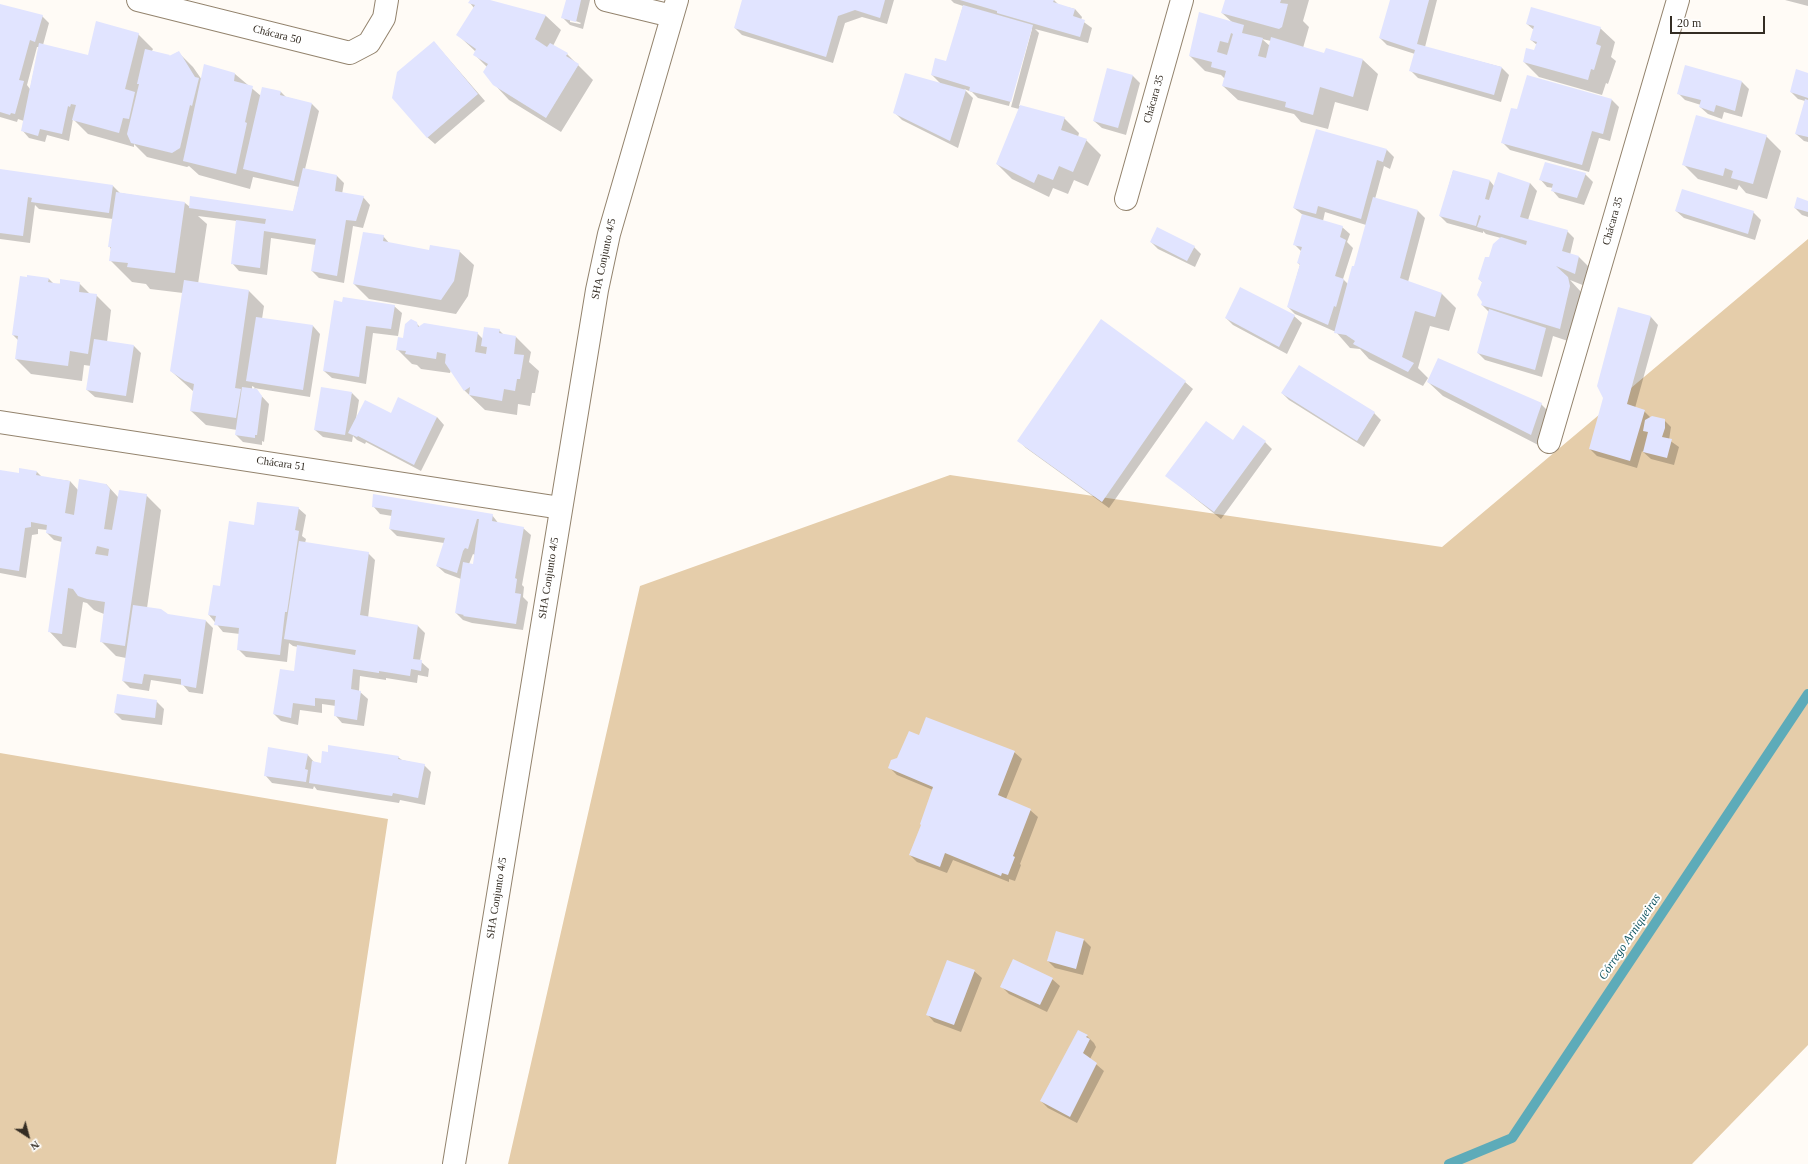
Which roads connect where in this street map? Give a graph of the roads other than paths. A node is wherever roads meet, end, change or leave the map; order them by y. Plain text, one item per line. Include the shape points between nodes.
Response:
1 (138, 0) edge
2 (387, 0) edge
3 (606, 0) edge
4 (1182, 0) edge
5 (1678, 0) edge
6 (674, 8) edge
7 (1126, 199) dead end
8 (0, 422) edge
9 (1549, 442) dead end
10 (561, 508) junction
11 (454, 1164) edge

1 - 2 street, Chácara 50 via 350,53 369,43 384,18
3 - 6 street
4 - 7 street, Chácara 35
5 - 9 street, Chácara 35
6 - 10 street, SHA Conjunto 4/5 via 609,234 597,290
8 - 10 street, Chácara 51
10 - 11 street, SHA Conjunto 4/5

